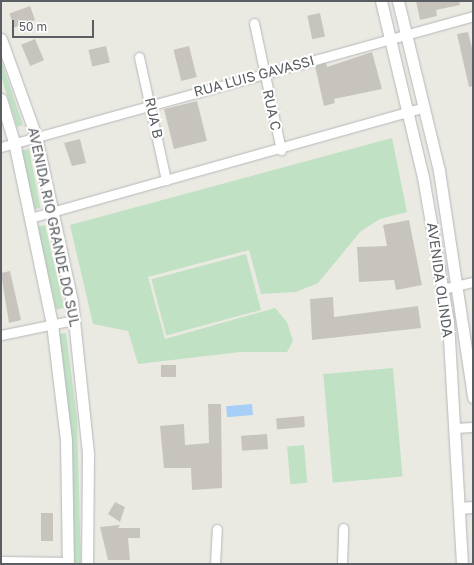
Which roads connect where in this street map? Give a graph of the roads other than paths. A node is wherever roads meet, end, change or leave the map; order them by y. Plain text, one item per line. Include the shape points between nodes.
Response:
1 (381, 1) edge
2 (398, 1) edge
3 (473, 16) edge
4 (254, 23) dead end
5 (405, 34) junction
6 (390, 38) junction
7 (1, 39) edge
8 (139, 57) dead end
9 (264, 73) junction
10 (1, 99) edge
11 (152, 104) junction
12 (422, 108) junction
13 (407, 113) junction
14 (36, 136) junction
15 (14, 142) junction
16 (1, 147) edge
17 (281, 150) junction
18 (166, 180) junction
19 (53, 212) junction
20 (30, 218) junction
21 (473, 282) edge
22 (459, 284) junction
23 (442, 289) junction
24 (74, 320) junction
25 (52, 324) junction
26 (1, 335) edge
27 (473, 397) edge
28 (473, 427) edge
29 (454, 428) junction
30 (473, 507) edge
31 (459, 508) junction
32 (343, 528) dead end
33 (217, 529) dead end
34 (1, 561) edge
35 (68, 563) edge
36 (87, 564) edge
37 (215, 564) edge
38 (342, 564) edge
39 (462, 564) edge

1 - 6 street, AVENIDA OLINDA
2 - 5 street, AVENIDA OLINDA
3 - 5 street, RUA LUIS GAVASSI
4 - 9 street, RUA C
5 - 6 street, RUA LUIS GAVASSI
5 - 12 street, AVENIDA OLINDA
6 - 9 street, RUA LUIS GAVASSI
6 - 13 street, AVENIDA OLINDA
7 - 14 street, AVENIDA RIO GRANDE DO SUL
8 - 11 street, RUA B
9 - 11 street, RUA LUIS GAVASSI
9 - 17 street, RUA C
10 - 15 street, AVENIDA RIO GRANDE DO SUL
11 - 14 street, RUA LUIS GAVASSI
11 - 18 street, RUA B
12 - 13 street
12 - 22 street, AVENIDA OLINDA via 439,171
13 - 17 street
13 - 23 street, AVENIDA OLINDA via 424,184
14 - 15 street, RUA LUIS GAVASSI
14 - 19 street, AVENIDA RIO GRANDE DO SUL
15 - 16 street
15 - 20 street, AVENIDA RIO GRANDE DO SUL
17 - 18 street
18 - 19 street
19 - 20 street
19 - 24 street, AVENIDA RIO GRANDE DO SUL
20 - 25 street, AVENIDA RIO GRANDE DO SUL
21 - 22 street
22 - 23 street
22 - 27 street, AVENIDA OLINDA
23 - 29 street, AVENIDA OLINDA
24 - 25 street
24 - 36 street, AVENIDA RIO GRANDE DO SUL via 88,454
25 - 26 street
25 - 35 street, AVENIDA RIO GRANDE DO SUL via 66,440
28 - 29 street
29 - 31 street, AVENIDA OLINDA
30 - 31 street
31 - 39 street, AVENIDA OLINDA
32 - 38 street
33 - 37 street
34 - 35 street

